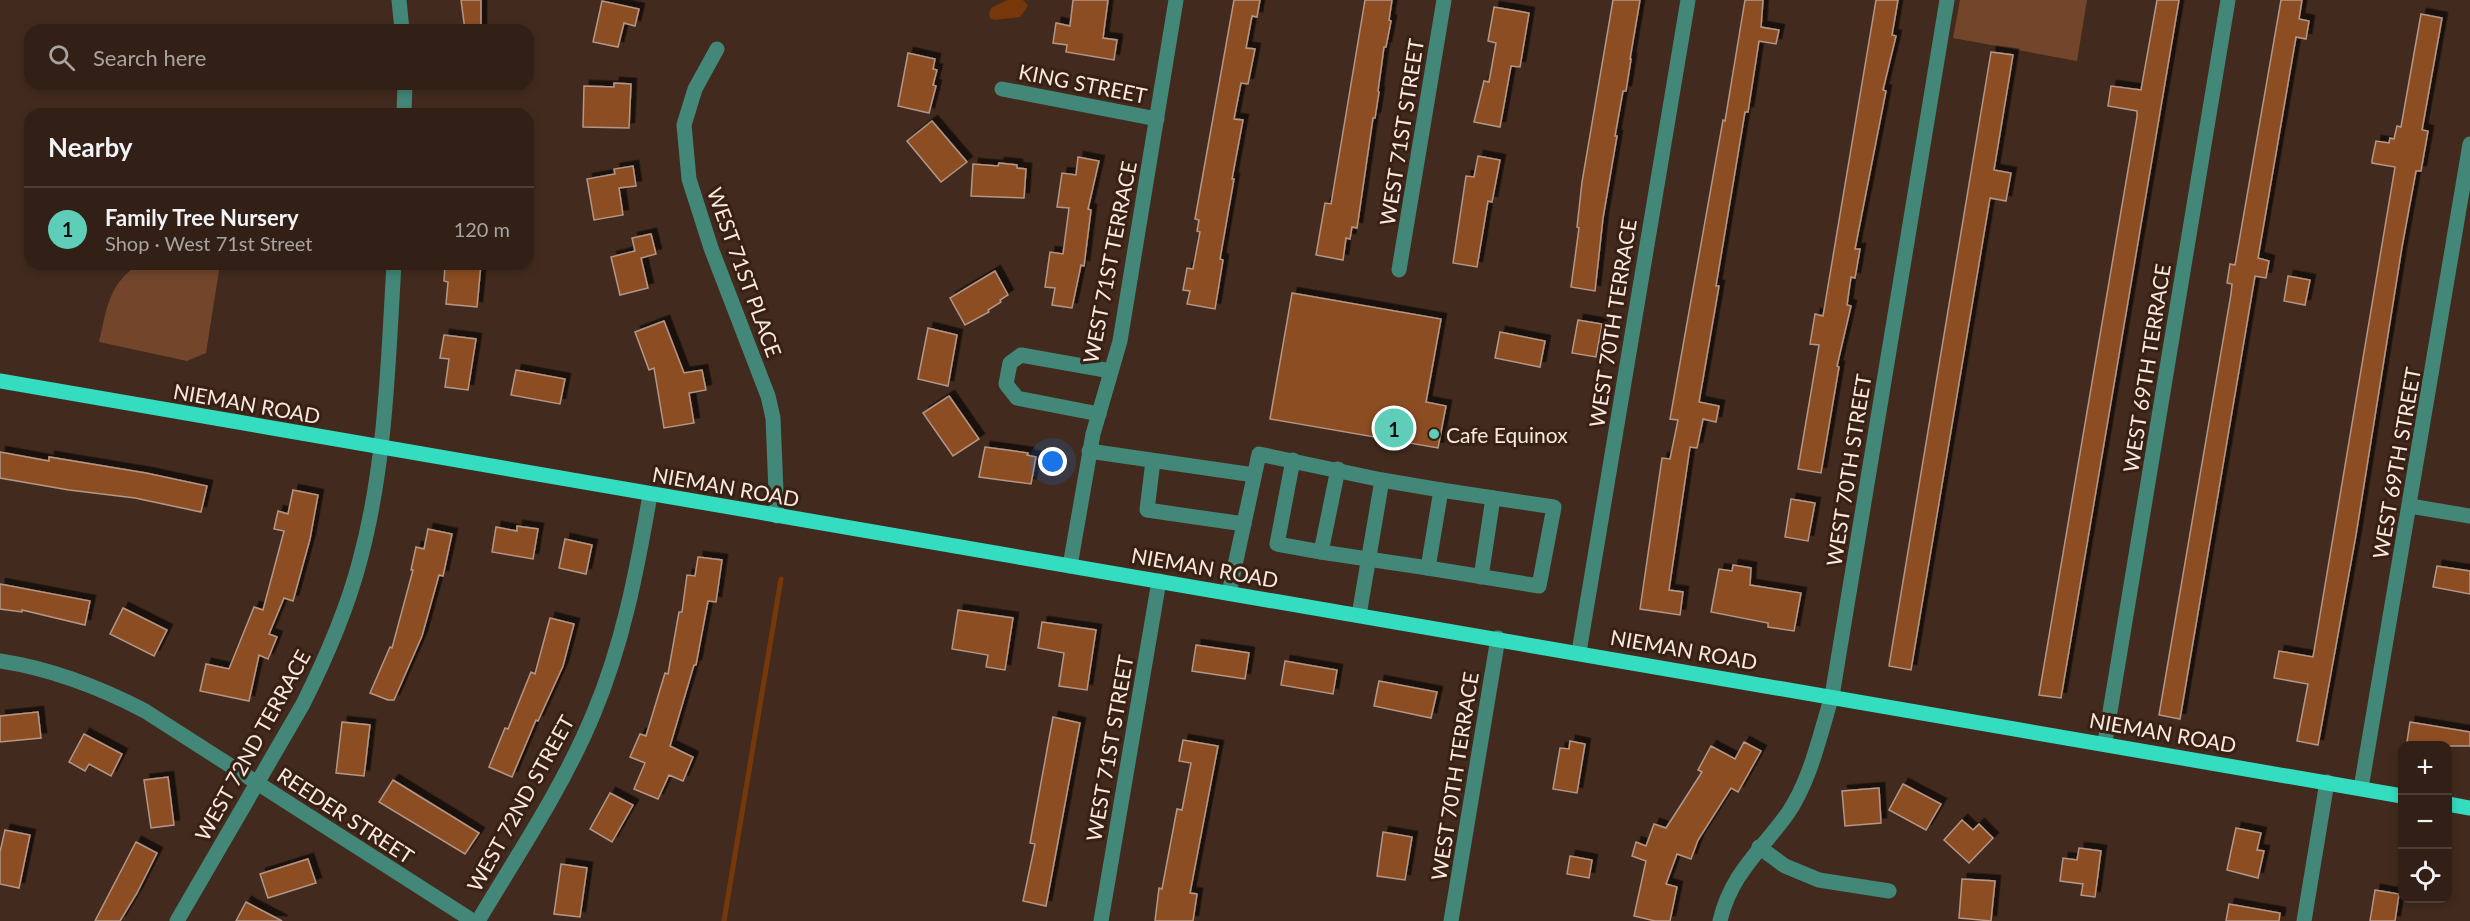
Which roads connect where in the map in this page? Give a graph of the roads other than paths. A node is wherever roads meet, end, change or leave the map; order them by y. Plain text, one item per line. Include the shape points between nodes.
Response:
1 (399, 0) edge
2 (1176, 0) edge
3 (1444, 0) edge
4 (1688, 0) edge
5 (1947, 0) edge
6 (2228, 0) edge
7 (401, 24) edge
8 (717, 49) dead end
9 (1002, 89) dead end
10 (405, 90) edge
11 (404, 108) edge
12 (1157, 119) junction
13 (2470, 144) edge
14 (394, 270) edge
15 (1399, 270) dead end
16 (1111, 371) junction
17 (0, 381) edge
18 (1099, 414) junction
19 (380, 447) junction
20 (1089, 451) junction
21 (1293, 460) junction
22 (1153, 461) junction
23 (1338, 469) junction
24 (1254, 475) junction
25 (1382, 480) junction
26 (1441, 490) junction
27 (650, 495) junction
28 (1493, 498) junction
29 (2410, 506) junction
30 (777, 516) junction
31 (2470, 516) edge
32 (1244, 524) junction
33 (1321, 552) junction
34 (1368, 559) junction
35 (1070, 566) junction
36 (1428, 568) junction
37 (1481, 577) junction
38 (1159, 581) junction
39 (1229, 593) junction
40 (1359, 615) junction
41 (1498, 638) junction
42 (1578, 652) junction
43 (0, 661) edge
44 (1832, 696) junction
45 (2104, 742) junction
46 (2328, 782) junction
47 (257, 783) junction
48 (2361, 788) junction
49 (2398, 795) edge
50 (2452, 805) edge
51 (2470, 808) edge
52 (1759, 847) junction
53 (1889, 891) dead end
54 (177, 921) edge
55 (473, 921) edge
56 (478, 921) edge
57 (1101, 921) edge
58 (1451, 921) edge
59 (1720, 921) edge
60 (2304, 921) edge

1 - 7 street
2 - 12 street, WEST 71ST TERRACE
3 - 15 street, WEST 71ST STREET
4 - 42 street, WEST 70TH TERRACE
5 - 44 street, WEST 70TH STREET
6 - 45 street, WEST 69TH TERRACE
8 - 30 street, WEST 71ST PLACE via 695,89 684,124 689,179 768,396 773,418
9 - 12 street, KING STREET
10 - 11 street
12 - 16 street, WEST 71ST TERRACE via 1120,340
13 - 29 street, WEST 69TH STREET
14 - 19 street, WEST 72ND TERRACE
16 - 18 street, WEST 71ST TERRACE
16 - 18 street via 1021,355 1010,363 1006,384 1017,398
17 - 19 main road, NIEMAN ROAD
18 - 20 street, WEST 71ST TERRACE
19 - 27 main road, NIEMAN ROAD
19 - 47 street, WEST 72ND TERRACE via 375,494 348,601 320,669
20 - 22 street
20 - 35 street, WEST 71ST TERRACE
21 - 23 street
21 - 24 street via 1259,454
21 - 33 street via 1277,544
22 - 24 street
22 - 32 street via 1147,510
23 - 25 street
23 - 33 street
24 - 32 street
25 - 26 street
25 - 34 street
26 - 28 street
26 - 36 street
27 - 30 main road, NIEMAN ROAD
27 - 56 street, WEST 72ND STREET via 631,596 594,714 554,794
28 - 37 street
28 - 37 street via 1554,507 1539,585
29 - 31 street
29 - 48 street, WEST 69TH STREET
30 - 35 main road, NIEMAN ROAD
32 - 39 street
33 - 34 street
34 - 36 street
34 - 40 street
35 - 38 main road, NIEMAN ROAD
36 - 37 street
38 - 39 main road, NIEMAN ROAD
38 - 57 street, WEST 71ST STREET
39 - 40 main road, NIEMAN ROAD
40 - 41 main road, NIEMAN ROAD
41 - 42 main road, NIEMAN ROAD
41 - 58 street, WEST 70TH TERRACE
42 - 44 main road, NIEMAN ROAD
43 - 47 street, REEDER STREET via 51,672 108,692 168,725
44 - 45 main road, NIEMAN ROAD
44 - 52 street, WEST 70TH STREET via 1805,781 1789,812
45 - 46 main road, NIEMAN ROAD
46 - 48 main road, NIEMAN ROAD
46 - 60 street
47 - 54 street, WEST 72ND TERRACE
47 - 55 street, REEDER STREET
48 - 49 main road, NIEMAN ROAD
50 - 51 main road
52 - 53 street via 1785,866 1819,880
52 - 59 street, WEST 70TH STREET via 1734,883

